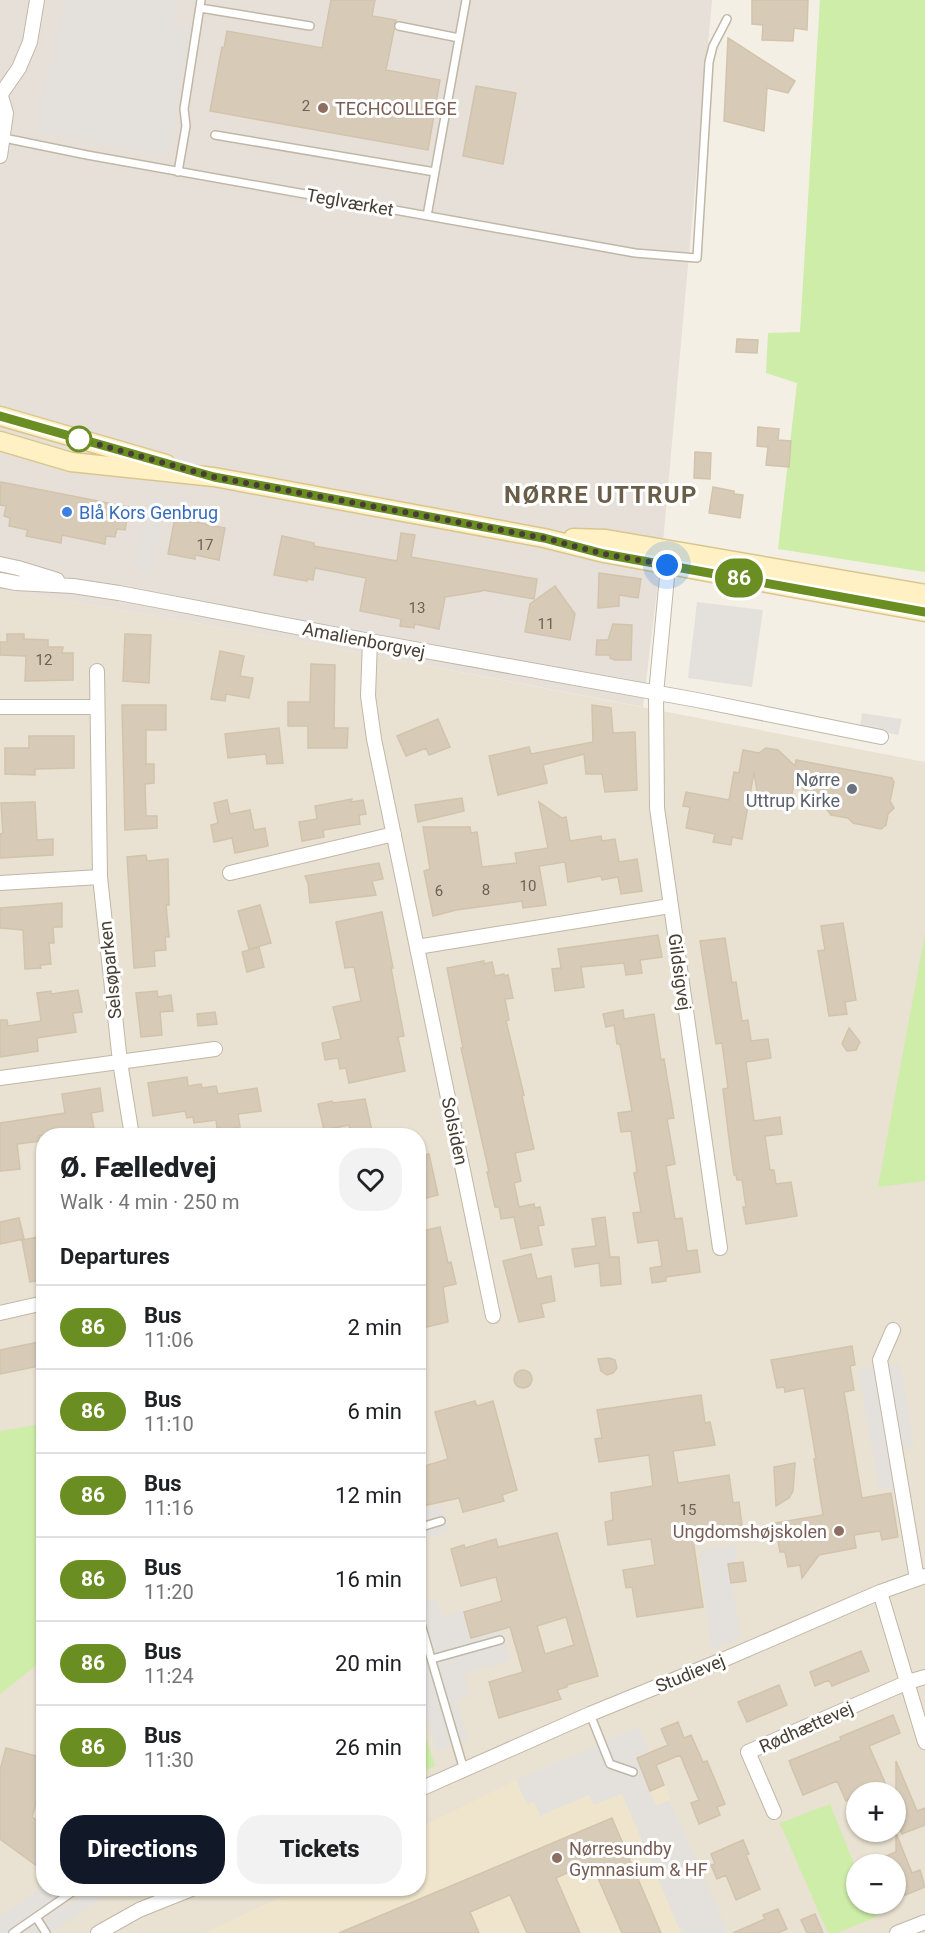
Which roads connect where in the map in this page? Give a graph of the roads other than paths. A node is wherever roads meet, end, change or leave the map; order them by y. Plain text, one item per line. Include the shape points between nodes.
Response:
1 (37, 0) edge
2 (466, 0) edge
3 (200, 4) edge
4 (728, 19) dead end
5 (310, 26) dead end
6 (399, 26) dead end
7 (459, 38) junction
8 (1, 94) edge
9 (215, 135) dead end
10 (4, 138) junction
11 (0, 156) edge
12 (178, 171) junction
13 (435, 172) junction
14 (426, 216) junction
15 (0, 416) edge
16 (0, 441) edge
17 (214, 477) junction
18 (667, 556) junction
19 (0, 564) edge
20 (0, 580) edge
21 (73, 585) junction
22 (925, 594) edge
23 (925, 612) edge
24 (370, 641) junction
25 (97, 671) dead end
26 (656, 694) junction
27 (0, 706) edge
28 (97, 707) junction
29 (880, 737) dead end
30 (394, 834) junction
31 (230, 873) dead end
32 (100, 877) junction
33 (0, 884) edge
34 (670, 906) junction
35 (417, 947) junction
36 (215, 1049) dead end
37 (120, 1062) junction
38 (0, 1078) edge
39 (131, 1128) edge
40 (720, 1248) dead end
41 (36, 1305) edge
42 (0, 1313) edge
43 (493, 1316) dead end
44 (893, 1330) dead end
45 (441, 1521) dead end
46 (426, 1525) edge
47 (921, 1577) edge
48 (880, 1592) junction
49 (426, 1640) edge
50 (500, 1640) dead end
51 (432, 1659) junction
52 (925, 1677) edge
53 (908, 1682) junction
54 (590, 1714) junction
55 (925, 1742) edge
56 (464, 1770) junction
57 (633, 1772) dead end
58 (426, 1787) edge
59 (774, 1812) dead end
60 (66, 1896) edge
61 (174, 1896) edge
62 (36, 1917) junction
63 (925, 1922) edge
64 (12, 1933) edge
65 (46, 1933) edge
66 (98, 1933) edge
67 (897, 1933) edge

1 - 8 street via 30,42 19,68
2 - 7 lane
3 - 5 lane
3 - 12 lane
4 - 14 lane, Teglværket via 709,62 697,258 635,253
6 - 7 lane
7 - 13 lane
8 - 10 street via 6,113
9 - 13 lane
10 - 11 street
10 - 12 lane, Teglværket
12 - 14 lane, Teglværket
13 - 14 lane
15 - 17 main road
16 - 17 main road via 71,462
17 - 18 main road via 544,538 604,554
18 - 22 main road
18 - 23 main road
18 - 26 street
19 - 21 street, Amalienborgvej
20 - 21 street, Amalienborgvej
21 - 24 street, Amalienborgvej
24 - 26 street, Amalienborgvej
24 - 30 street, Solsiden via 368,696
25 - 28 street, Selsøparken
26 - 29 street, Amalienborgvej
26 - 34 street, Gildsigvej via 657,808
27 - 28 street
28 - 32 street, Selsøparken
30 - 31 street
30 - 35 street, Solsiden
32 - 33 street
32 - 37 street, Selsøparken
34 - 35 street
34 - 40 street, Gildsigvej
35 - 43 street, Solsiden
36 - 37 street
37 - 38 street
37 - 39 street, Selsøparken
41 - 42 street
44 - 47 street, Studievej via 880,1360
45 - 46 lane
47 - 48 street, Studievej
48 - 53 street
48 - 54 street, Studievej
49 - 51 lane
50 - 51 lane
51 - 56 lane
52 - 53 street, Rødhættevej
53 - 55 street
53 - 59 street, Rødhættevej via 748,1752
54 - 56 street, Studievej
54 - 57 lane via 610,1764
56 - 58 street, Studievej
60 - 62 lane
61 - 66 street
62 - 64 lane
62 - 65 lane
63 - 67 street

